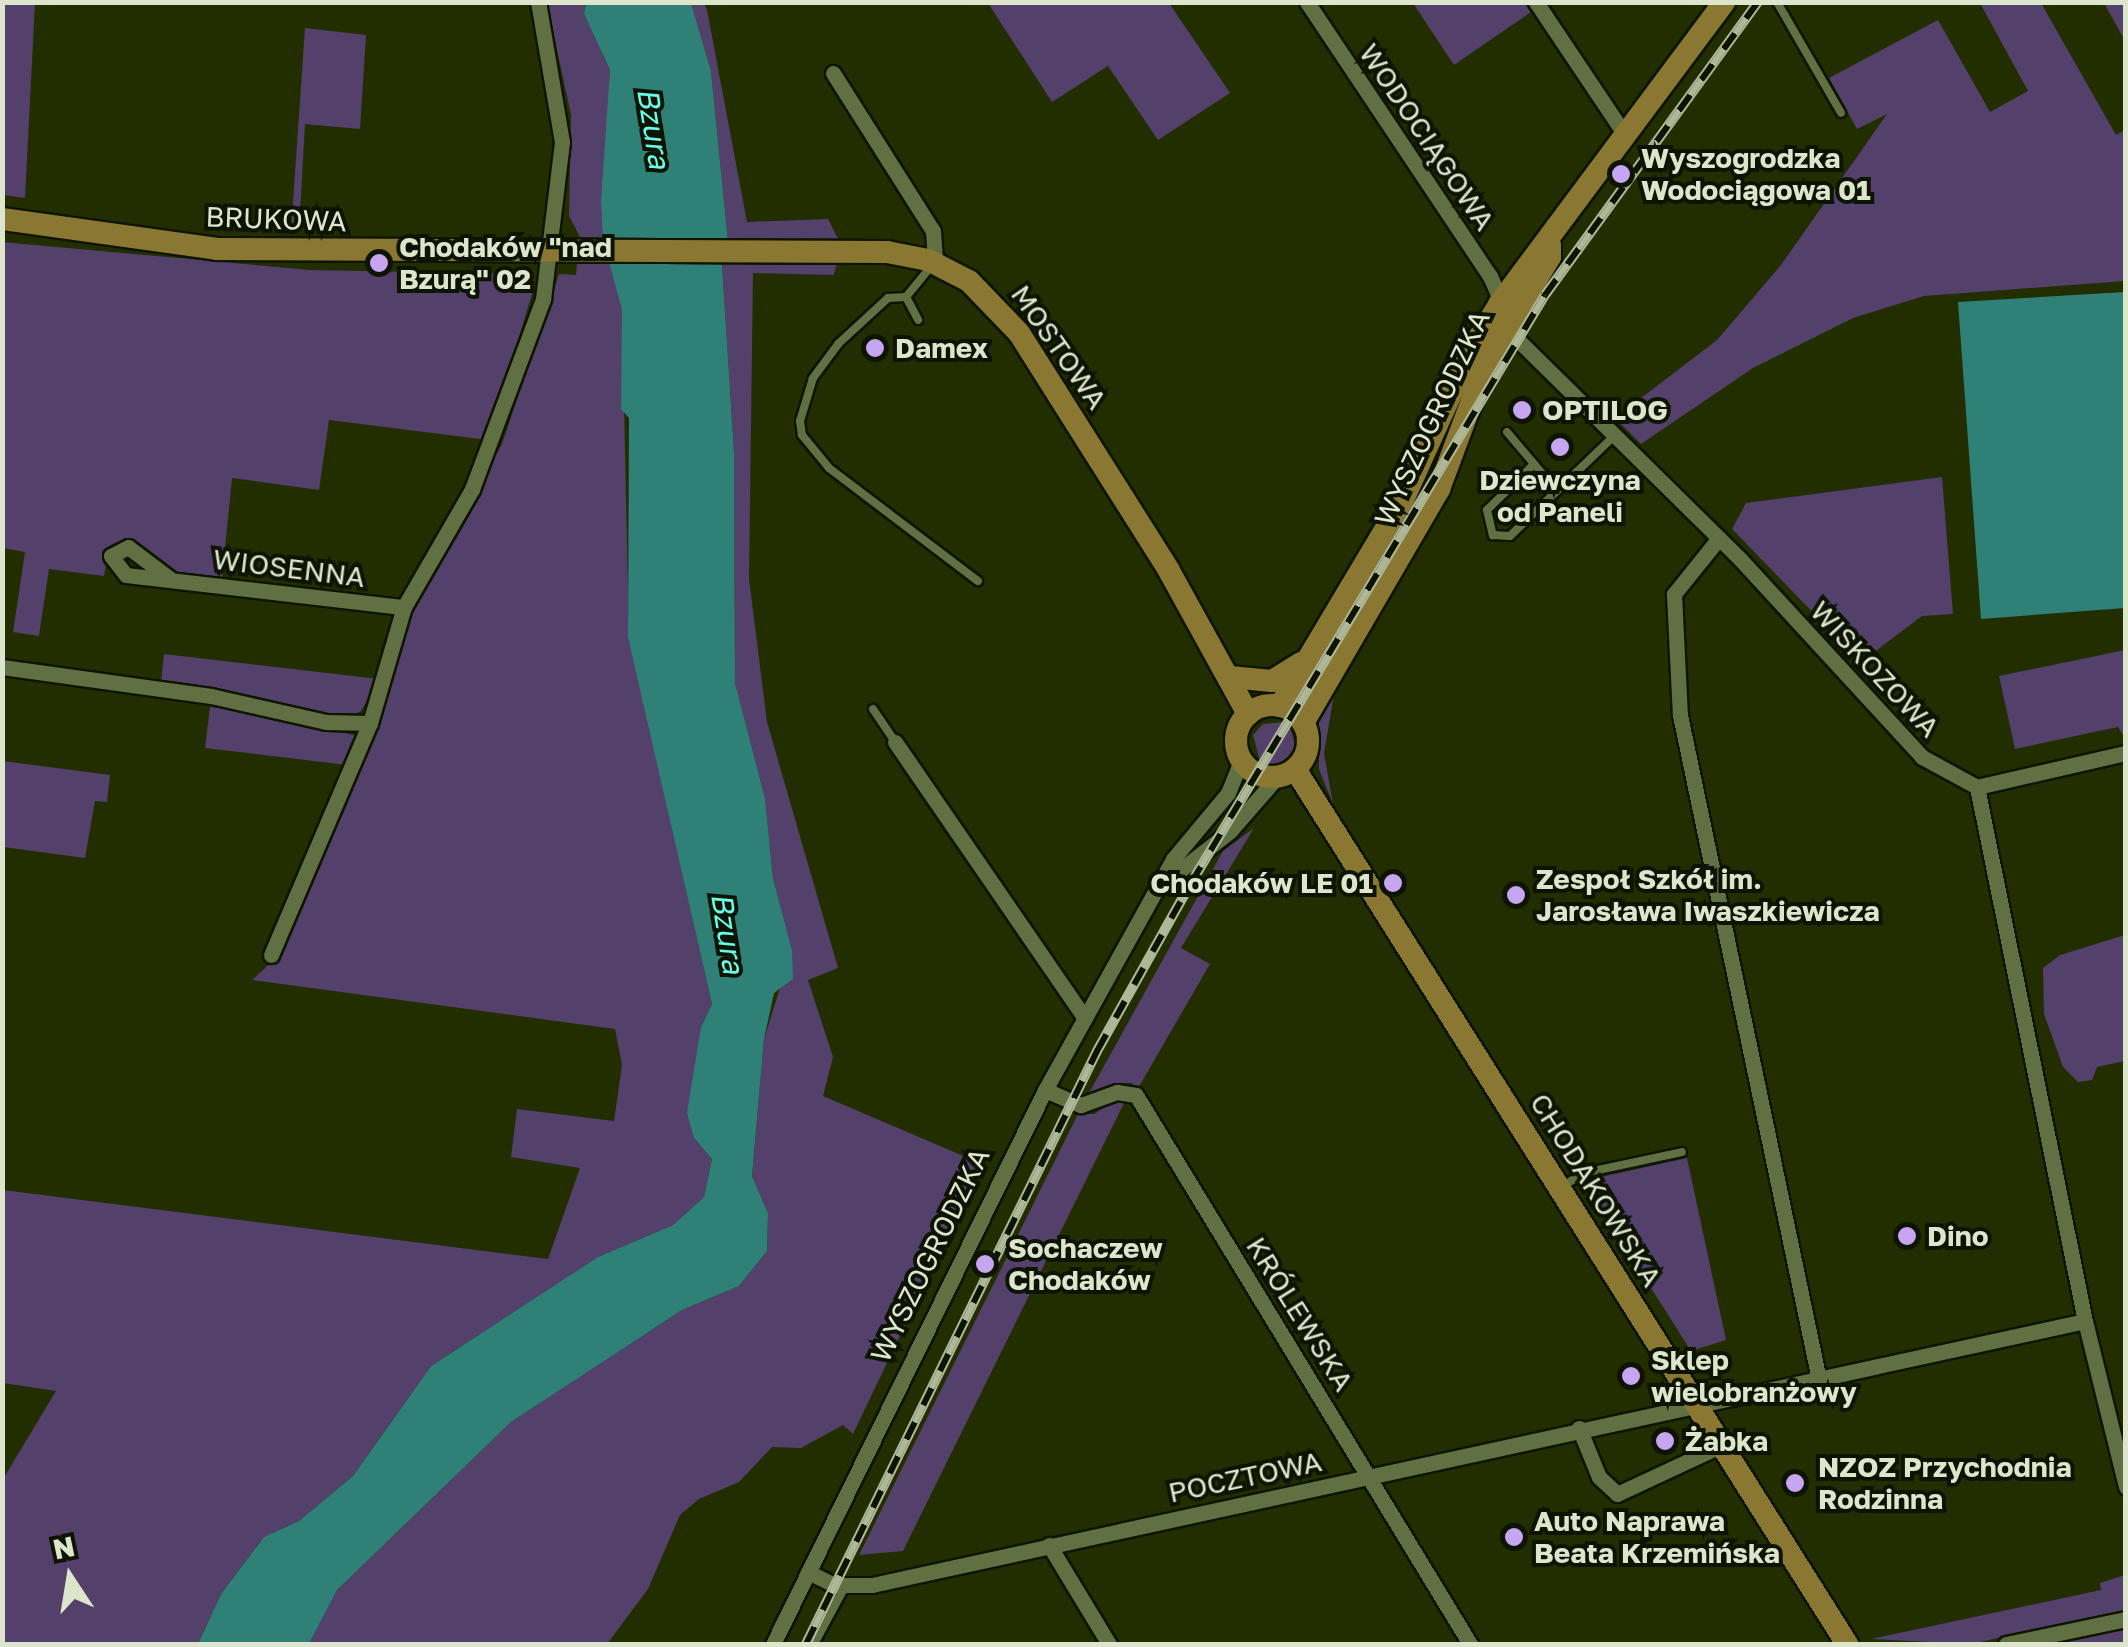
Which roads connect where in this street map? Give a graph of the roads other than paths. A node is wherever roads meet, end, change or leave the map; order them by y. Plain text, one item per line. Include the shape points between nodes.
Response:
1 (538, 2) edge
2 (1307, 2) edge
3 (1536, 2) edge
4 (1724, 2) edge
5 (1778, 2) edge
6 (833, 73) dead end
7 (1841, 113) dead end
8 (1626, 135) junction
9 (2, 219) edge
10 (551, 253) junction
11 (935, 263) junction
12 (906, 297) junction
13 (1504, 312) junction
14 (918, 320) dead end
15 (1507, 432) dead end
16 (1614, 435) junction
17 (1534, 464) junction
18 (1557, 490) junction
19 (1719, 538) junction
20 (168, 578) dead end
21 (978, 581) dead end
22 (404, 607) junction
23 (1307, 657) junction
24 (2, 666) edge
25 (1230, 677) junction
26 (1280, 706) junction
27 (873, 709) dead end
28 (1248, 714) junction
29 (370, 723) junction
30 (1303, 723) junction
31 (895, 742) joint
32 (2126, 752) edge
33 (1241, 760) junction
34 (1286, 772) junction
35 (1977, 788) junction
36 (1151, 896) junction
37 (271, 955) dead end
38 (1085, 1018) junction
39 (1045, 1090) junction
40 (1682, 1152) dead end
41 (1560, 1188) junction
42 (2085, 1321) junction
43 (1818, 1375) junction
44 (1694, 1401) junction
45 (1579, 1428) junction
46 (1722, 1445) junction
47 (1370, 1476) junction
48 (2126, 1488) edge
49 (1048, 1545) junction
50 (808, 1572) junction
51 (845, 1587) junction
52 (2126, 1619) edge
53 (773, 1644) edge
54 (814, 1644) edge
55 (1109, 1644) edge
56 (1470, 1644) edge
57 (1847, 1644) edge
58 (2006, 1644) edge

1 - 10 street via 562,142
2 - 13 street, WODOCIĄGOWA via 1490,276
3 - 8 street
4 - 8 main road, WYSZOGRODZKA
5 - 7 lane
6 - 11 street via 933,231
8 - 13 main road, WYSZOGRODZKA via 1550,242 1550,256
9 - 10 main road, BRUKOWA via 216,249
10 - 11 main road, MOSTOWA via 887,252
10 - 22 street via 543,298 499,428
11 - 12 lane
11 - 25 main road, MOSTOWA via 978,288 1019,333
12 - 14 lane
12 - 21 lane via 888,298 839,343 802,402 802,435 830,468
13 - 16 street, WISKOZOWA
13 - 23 main road, WYSZOGRODZKA via 1469,354 1403,500
13 - 30 main road, WYSZOGRODZKA via 1439,489
15 - 17 lane
16 - 18 lane
16 - 19 street, WISKOZOWA
17 - 18 lane
17 - 18 lane via 1487,510 1494,534 1510,536
19 - 35 street, WISKOZOWA via 1922,757
19 - 43 street via 1674,594 1679,701
20 - 22 street, WIOSENNA
22 - 29 street
23 - 25 main road via 1272,681
23 - 26 main road, WYSZOGRODZKA
24 - 29 street via 211,696 326,722
25 - 28 main road, MOSTOWA
26 - 28 main road
26 - 30 main road
27 - 31 lane
28 - 33 main road via 1237,731
29 - 37 street
30 - 34 main road via 1308,742
31 - 38 street
32 - 35 street
33 - 34 main road via 1256,773
33 - 36 street, WYSZOGRODZKA via 1228,793
34 - 36 street, WYSZOGRODZKA
34 - 41 main road, CHODAKOWSKA
35 - 42 street
36 - 38 street, WYSZOGRODZKA
38 - 39 street, WYSZOGRODZKA
39 - 47 street, KRÓLEWSKA via 1080,1105 1117,1092 1136,1094
39 - 50 street, WYSZOGRODZKA
40 - 41 lane via 1584,1173
41 - 44 main road, CHODAKOWSKA
42 - 43 street, POCZTOWA
42 - 48 street
43 - 44 street, POCZTOWA
44 - 45 street, POCZTOWA
44 - 46 main road, CHODAKOWSKA
45 - 46 street via 1599,1478 1617,1494
45 - 47 street, POCZTOWA
46 - 57 main road, CHODAKOWSKA
47 - 49 street, POCZTOWA
47 - 56 street, KRÓLEWSKA via 1382,1508
49 - 51 street, POCZTOWA
49 - 55 street
50 - 51 street
50 - 53 street, WYSZOGRODZKA
51 - 54 lane
52 - 58 street

